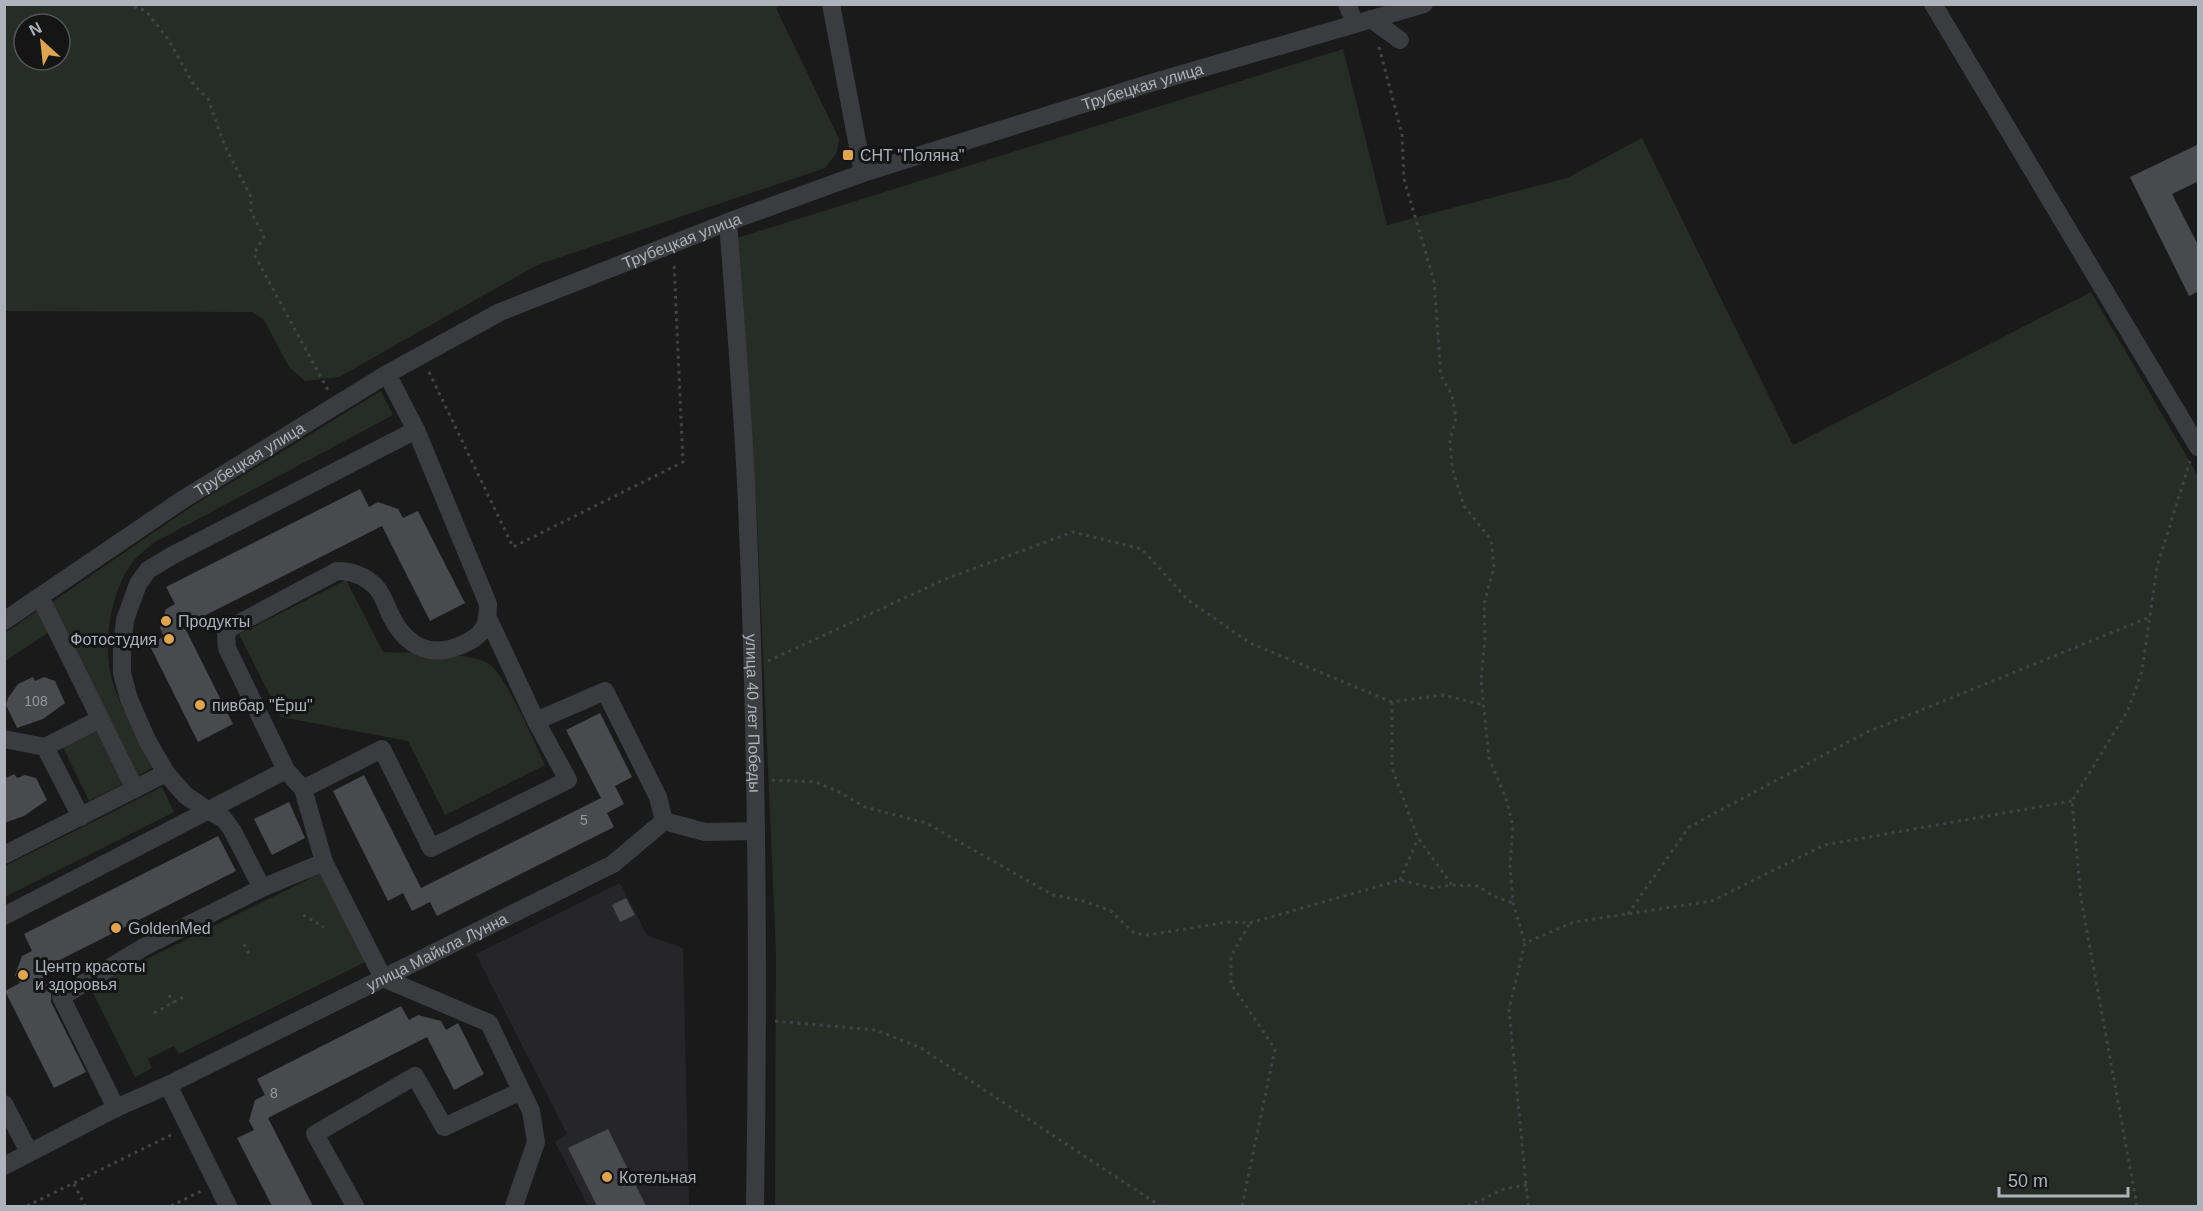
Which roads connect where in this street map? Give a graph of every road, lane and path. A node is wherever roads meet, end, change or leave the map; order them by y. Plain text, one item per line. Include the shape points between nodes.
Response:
1 (127, 4) edge
2 (831, 4) edge
3 (1347, 4) edge
4 (1424, 4) edge
5 (1933, 4) edge
6 (1363, 22) junction
7 (1400, 40) dead end
8 (863, 173) junction
9 (728, 222) junction
10 (674, 251) dead end
11 (429, 371) dead end
12 (387, 374) junction
13 (336, 405) junction
14 (416, 430) junction
15 (2197, 445) edge
16 (40, 597) junction
17 (2150, 617) junction
18 (488, 618) junction
19 (4, 621) edge
20 (753, 668) junction
21 (1392, 702) junction
22 (1484, 705) junction
23 (100, 719) junction
24 (536, 721) junction
25 (4, 739) edge
26 (45, 747) junction
27 (286, 770) junction
28 (166, 773) junction
29 (754, 779) junction
30 (135, 789) junction
31 (303, 789) junction
32 (2072, 801) junction
33 (207, 810) junction
34 (81, 817) junction
35 (664, 822) junction
36 (755, 831) junction
37 (1418, 838) junction
38 (4, 855) edge
39 (324, 862) junction
40 (1400, 880) junction
41 (1452, 885) junction
42 (262, 888) junction
43 (1513, 903) junction
44 (1628, 914) junction
45 (303, 915) dead end
46 (4, 916) edge
47 (1250, 923) junction
48 (324, 927) dead end
49 (1525, 943) junction
50 (244, 944) dead end
51 (250, 956) dead end
52 (383, 978) junction
53 (169, 995) dead end
54 (185, 996) dead end
55 (173, 1003) junction
56 (154, 1013) dead end
57 (758, 1020) junction
58 (168, 1085) junction
59 (521, 1091) junction
60 (4, 1104) edge
61 (116, 1108) junction
62 (188, 1126) junction
63 (29, 1152) junction
64 (4, 1166) edge
65 (74, 1184) junction
66 (217, 1184) junction
67 (1527, 1185) junction
68 (27, 1206) edge
69 (85, 1206) edge
70 (171, 1206) edge
71 (228, 1206) edge
72 (355, 1206) edge
73 (514, 1206) edge
74 (755, 1206) edge
75 (1160, 1206) edge
76 (1242, 1206) edge
77 (1468, 1206) edge
78 (1528, 1206) edge
79 (2137, 1206) edge

1 - 13 path via 146,11 168,39 194,85 208,99 264,236 254,254
2 - 8 street
3 - 6 street
4 - 6 street, Трубецкая улица
5 - 15 street
6 - 7 street
6 - 8 street, Трубецкая улица via 1144,85
6 - 22 path via 1392,93 1402,134 1404,179 1434,281 1441,376 1452,395 1456,418 1450,441 1452,468 1464,506 1491,540 1494,567 1484,604
8 - 9 street, Трубецкая улица
9 - 12 street, Трубецкая улица via 500,312
9 - 20 street, улица 40 лет Победы via 747,500
10 - 11 path via 683,462 513,547
12 - 13 street, Трубецкая улица
12 - 14 street
13 - 16 street, Трубецкая улица via 182,500
14 - 18 street via 488,604
14 - 28 street via 148,570 138,584 125,620 122,673 129,699
15 - 17 path via 2157,567
16 - 19 street, Трубецкая улица
16 - 23 street
17 - 32 path via 2142,671 2128,710
17 - 44 path via 1865,733 1689,827
18 - 24 street
18 - 27 street via 480,636 454,649 442,651 414,644 396,626 376,587 350,571 337,571 230,628 226,635 230,656
20 - 21 path via 948,578 1073,532 1142,549 1188,600 1250,644
20 - 29 street, улица 40 лет Победы
21 - 22 path via 1443,695
21 - 37 path via 1392,768
22 - 43 path via 1489,758 1514,827 1510,866
23 - 26 street
23 - 30 street
24 - 31 street via 567,780 431,848 382,749
24 - 35 street via 605,691 658,797
25 - 26 street
26 - 34 street
27 - 31 street
27 - 33 street
28 - 30 street
28 - 33 street via 185,795
29 - 36 street, улица 40 лет Победы
29 - 47 path via 816,782 865,807 926,823 1053,896 1111,911 1134,933 1148,935 1228,922
30 - 34 street
31 - 39 street
32 - 44 path via 1824,845 1712,901
32 - 79 path via 2081,899
33 - 42 street via 224,819 232,830
33 - 46 street
34 - 38 street
35 - 36 street via 705,832
35 - 52 street, улица Майкла Лунна via 613,864
36 - 57 street, улица 40 лет Победы
37 - 40 path
37 - 41 path
39 - 42 street
39 - 52 street
40 - 41 path via 1433,888
40 - 47 path
41 - 43 path via 1478,886
42 - 61 street via 144,947 61,997
43 - 49 path
44 - 49 path via 1574,922
45 - 48 path
47 - 76 path via 1231,956 1231,984 1275,1049
49 - 67 path via 1509,1009
50 - 51 path
52 - 58 street, улица Майкла Лунна
52 - 59 street via 489,1023
53 - 55 path
54 - 55 path
55 - 56 path
57 - 74 street, улица 40 лет Победы
57 - 75 path via 876,1029 921,1048
58 - 61 street, улица Майкла Лунна
58 - 62 street
59 - 72 street via 444,1127 415,1076 315,1134
59 - 73 street via 531,1111 536,1142
60 - 63 street
61 - 63 street, улица Майкла Лунна
62 - 65 path
62 - 66 street
63 - 64 street, улица Майкла Лунна
65 - 68 path
65 - 69 path
66 - 70 path
66 - 71 street
67 - 77 path via 1504,1189
67 - 78 path

